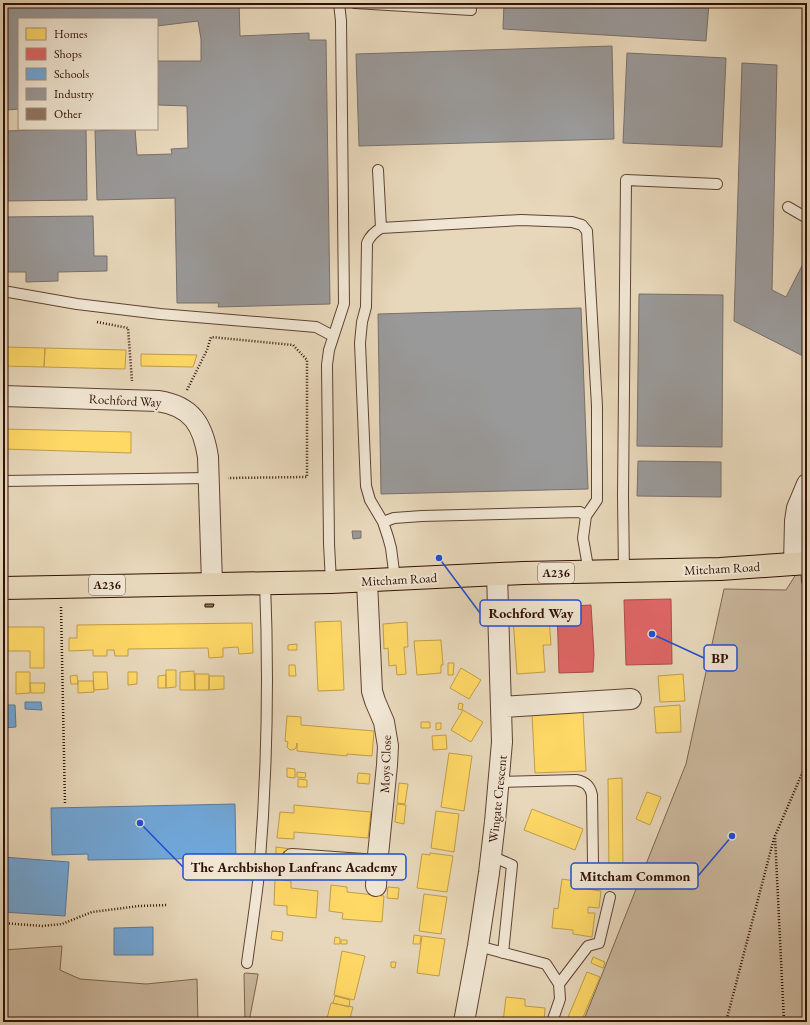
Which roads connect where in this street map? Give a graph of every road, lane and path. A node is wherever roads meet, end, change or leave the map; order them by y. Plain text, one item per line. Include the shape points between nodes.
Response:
1 (339, 3) edge
2 (355, 3) edge
3 (471, 10) dead end
4 (378, 170) dead end
5 (717, 184) dead end
6 (788, 207) dead end
7 (807, 218) edge
8 (381, 228) junction
9 (3, 291) edge
10 (89, 321) dead end
11 (333, 336) junction
12 (3, 396) edge
13 (134, 400) junction
14 (179, 406) junction
15 (210, 478) junction
16 (3, 481) edge
17 (807, 484) edge
18 (586, 516) junction
19 (383, 522) junction
20 (803, 568) edge
21 (624, 572) junction
22 (589, 573) junction
23 (497, 574) junction
24 (395, 579) junction
25 (367, 581) junction
26 (265, 582) junction
27 (331, 582) junction
28 (212, 583) junction
29 (61, 586) junction
30 (3, 588) edge
31 (631, 699) dead end
32 (502, 707) junction
33 (807, 762) edge
34 (499, 782) junction
35 (65, 805) dead end
36 (775, 836) junction
37 (491, 856) junction
38 (292, 859) dead end
39 (593, 864) dead end
40 (377, 865) junction
41 (376, 886) dead end
42 (610, 897) dead end
43 (167, 905) dead end
44 (3, 923) edge
45 (478, 946) junction
46 (503, 953) junction
47 (247, 963) dead end
48 (559, 984) junction
49 (464, 1022) edge
50 (552, 1022) edge
51 (726, 1022) edge
52 (784, 1022) edge

1 - 11 lane via 344,304
2 - 3 lane
4 - 8 lane
5 - 21 lane via 626,180
6 - 7 lane
8 - 18 lane via 521,220 572,222 582,225 587,231 597,406 597,500
8 - 19 lane via 367,243 366,307 360,342 366,486 370,500
9 - 11 lane via 77,304 160,314 316,327
10 - 13 path via 128,328
11 - 27 lane via 327,365
12 - 13 street, Rochford Way
13 - 14 street, Rochford Way via 158,401
14 - 15 street, Rochford Way via 189,414 202,433 206,444
14 - 15 path via 207,350 210,337 293,345 307,360 307,477
15 - 16 lane
15 - 28 street, Rochford Way
17 - 20 street via 797,508 795,521
18 - 19 lane via 580,512 422,516 394,518
18 - 22 lane via 583,538
19 - 24 lane via 391,548
20 - 21 main road, Mitcham Road / A236
21 - 22 main road, Mitcham Road / A236
22 - 23 main road, Mitcham Road / A236
23 - 24 main road, Mitcham Road / A236
23 - 32 street, Wingate Crescent
24 - 25 main road, Mitcham Road / A236
25 - 27 main road, Mitcham Road / A236
25 - 40 street, Moys Close via 372,692 384,722 388,746
26 - 27 main road, Mitcham Road / A236
26 - 28 main road, Mitcham Road / A236
26 - 47 lane via 267,746 259,874
28 - 29 main road, Mitcham Road / A236
29 - 30 main road, Mitcham Road / A236
29 - 35 path
31 - 32 street
32 - 34 street, Wingate Crescent
33 - 36 path
34 - 37 street, Wingate Crescent
34 - 39 lane via 576,780 588,786 592,795
36 - 51 path
36 - 52 path
37 - 45 street, Wingate Crescent
37 - 46 lane via 512,865
38 - 40 street
40 - 41 street, Moys Close
42 - 48 lane via 600,943 588,946
43 - 44 path via 92,912 62,924 42,926
45 - 46 lane
45 - 49 street, Wingate Crescent
46 - 48 lane via 546,964
48 - 50 lane via 560,999

